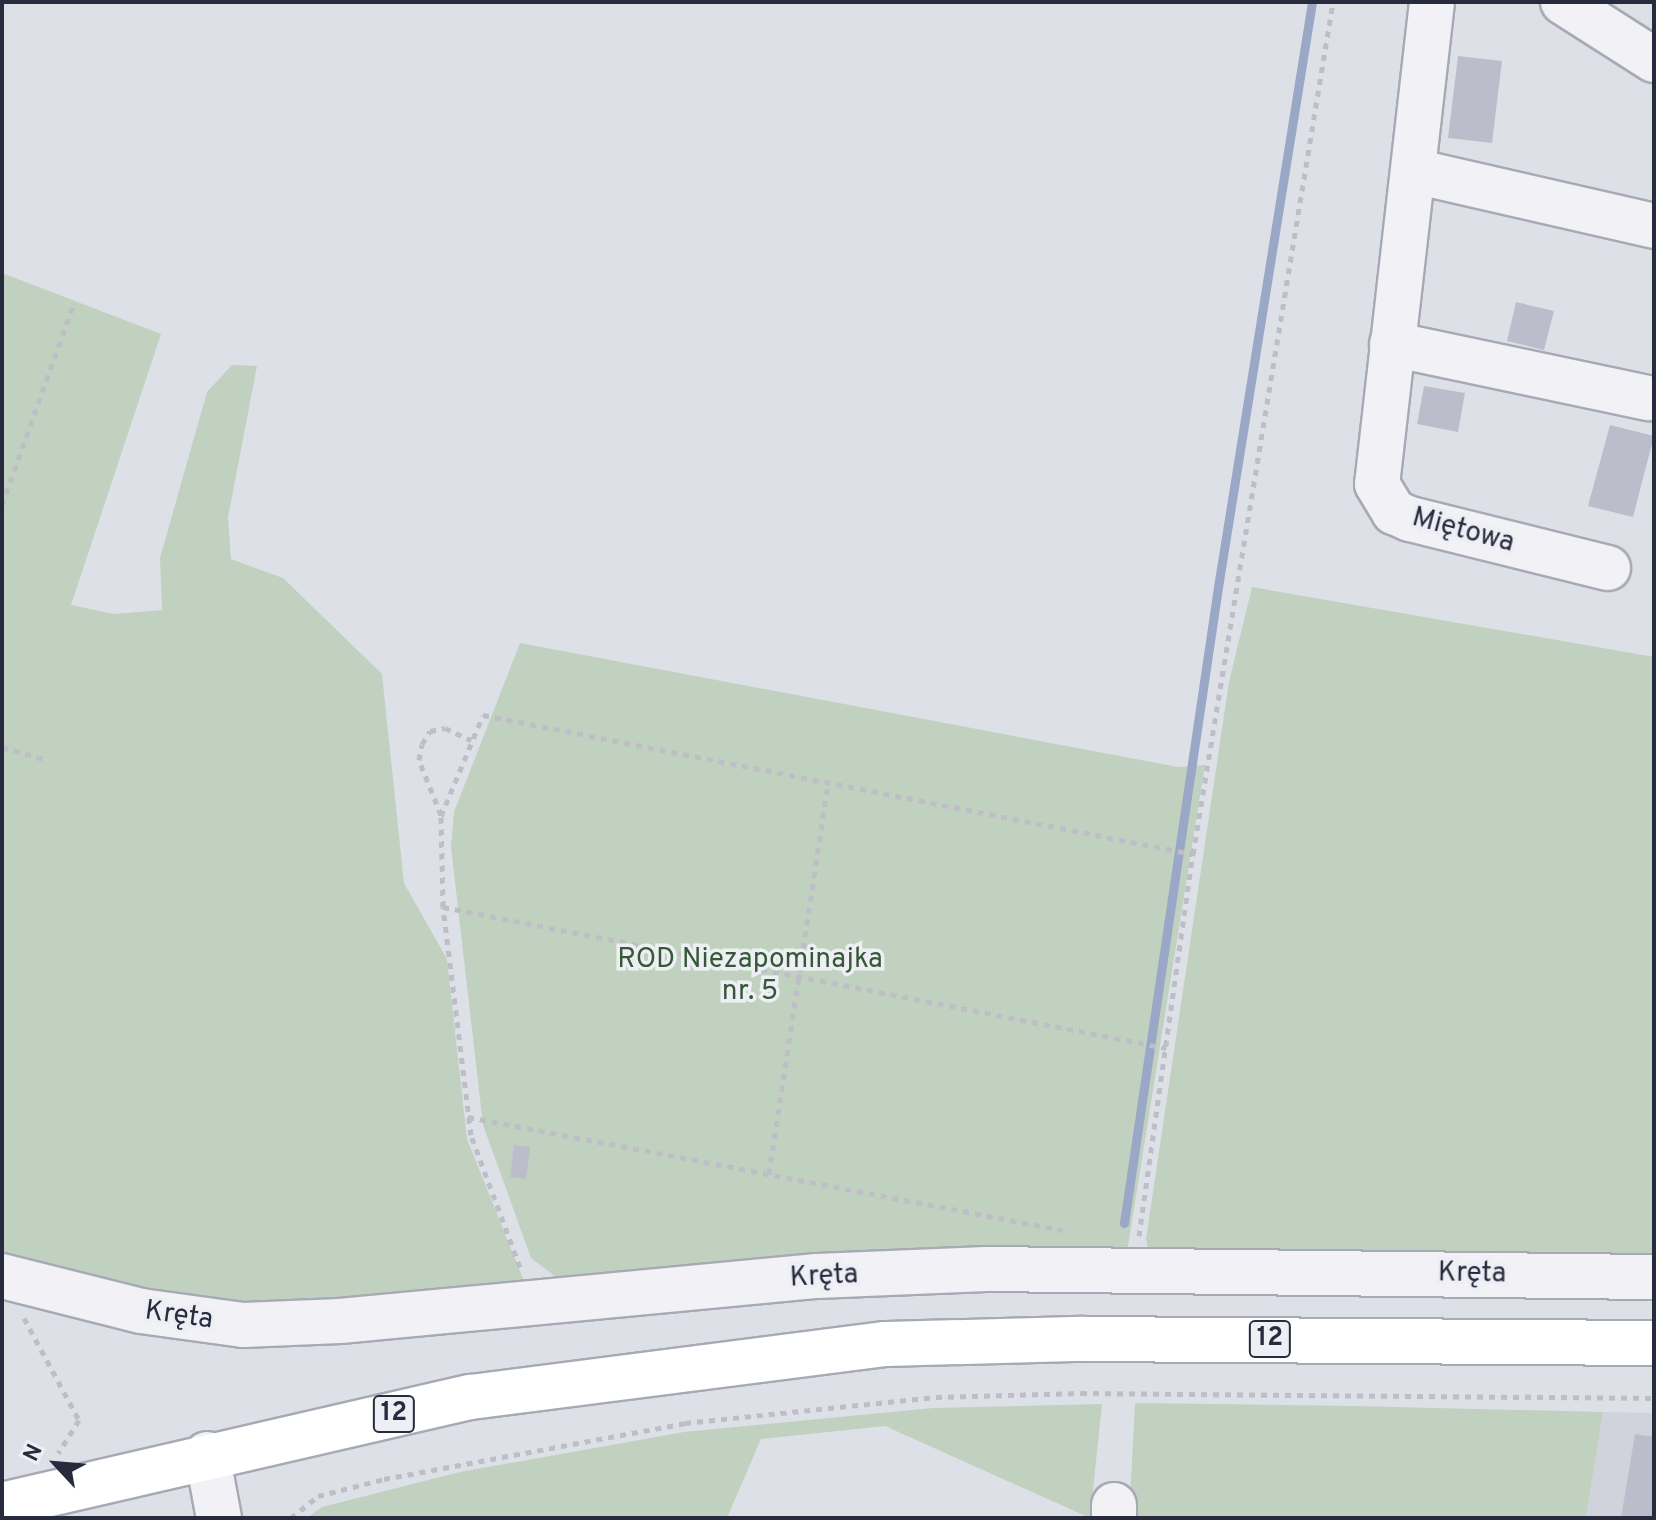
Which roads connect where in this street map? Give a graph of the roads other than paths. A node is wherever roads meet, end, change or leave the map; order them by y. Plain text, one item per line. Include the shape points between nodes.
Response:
1 (1432, 2) edge
2 (1563, 2) edge
3 (1654, 60) edge
4 (1414, 171) junction
5 (1654, 226) edge
6 (1392, 344) junction
7 (1649, 398) dead end
8 (1608, 568) dead end
9 (1654, 1277) edge
10 (11, 1293) edge
11 (1654, 1343) edge
12 (207, 1454) junction
13 (2, 1505) edge
14 (219, 1518) edge

1 - 4 street, Miętowa
2 - 3 street
4 - 5 street
4 - 6 street, Miętowa
6 - 7 street
6 - 8 street, Miętowa via 1376,466 1377,484 1394,512
9 - 10 street, Kręta via 1135,1269 817,1276 243,1325
11 - 12 main road, 12 via 1083,1339 886,1344 471,1397
12 - 13 main road, 12
12 - 14 street

